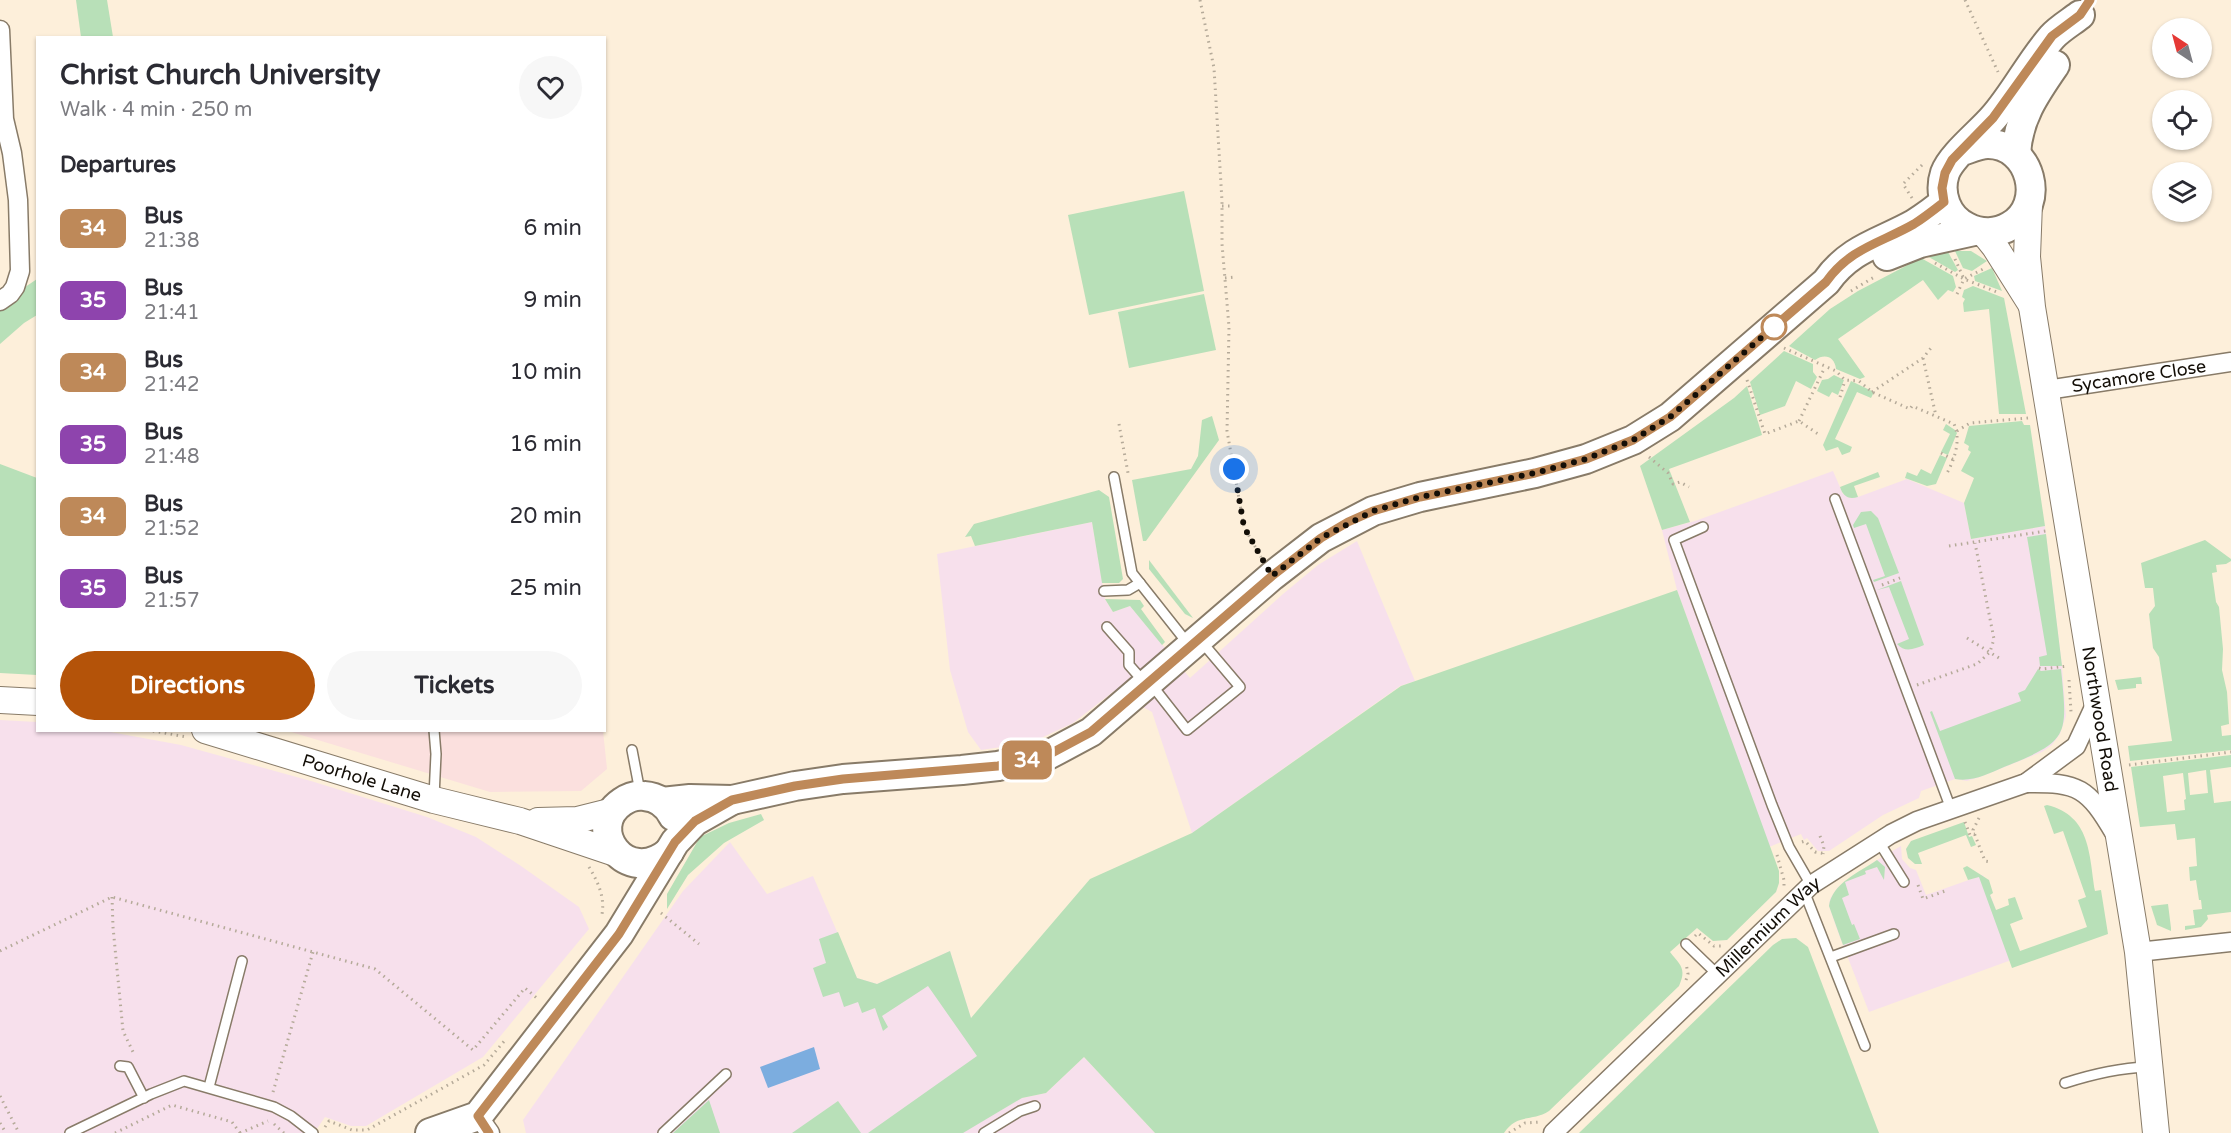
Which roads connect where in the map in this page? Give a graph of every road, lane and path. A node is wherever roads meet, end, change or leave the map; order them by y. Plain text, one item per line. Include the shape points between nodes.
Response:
1 (1200, 0) edge
2 (1965, 0) edge
3 (2085, 7) edge
4 (0, 30) edge
5 (2000, 76) dead end
6 (5, 145) edge
7 (1962, 151) junction
8 (2016, 154) junction
9 (1944, 202) junction
10 (2029, 203) junction
11 (1222, 206) junction
12 (1230, 206) dead end
13 (1978, 232) junction
14 (1954, 258) dead end
15 (1927, 259) dead end
16 (1994, 263) dead end
17 (1235, 277) dead end
18 (1225, 278) junction
19 (1964, 279) junction
20 (1826, 282) junction
21 (1957, 294) dead end
22 (2002, 294) dead end
23 (5, 297) edge
24 (2032, 307) junction
25 (1783, 348) dead end
26 (1931, 348) dead end
27 (1923, 358) junction
28 (2231, 362) edge
29 (1825, 367) junction
30 (1747, 380) dead end
31 (1845, 380) junction
32 (2047, 390) junction
33 (1872, 392) junction
34 (1840, 397) dead end
35 (1936, 416) junction
36 (2034, 417) dead end
37 (1799, 421) junction
38 (1119, 424) dead end
39 (1957, 431) junction
40 (1821, 436) dead end
41 (1941, 453) dead end
42 (1647, 455) dead end
43 (1954, 460) junction
44 (1947, 473) dead end
45 (1114, 477) dead end
46 (1130, 484) dead end
47 (1689, 488) dead end
48 (1835, 499) dead end
49 (1703, 527) dead end
50 (2051, 530) dead end
51 (1976, 543) junction
52 (1949, 546) dead end
53 (1272, 576) junction
54 (1900, 578) dead end
55 (1140, 583) junction
56 (1869, 590) junction
57 (1104, 591) dead end
58 (1107, 627) dead end
59 (1967, 638) dead end
60 (1195, 643) junction
61 (1990, 652) junction
62 (1999, 658) dead end
63 (2068, 666) dead end
64 (2040, 668) dead end
65 (1148, 684) junction
66 (1917, 685) dead end
67 (0, 700) edge
68 (36, 702) edge
69 (2096, 703) junction
70 (212, 732) edge
71 (434, 732) edge
72 (632, 750) dead end
73 (2231, 752) edge
74 (2127, 765) dead end
75 (2026, 783) junction
76 (652, 798) junction
77 (434, 800) junction
78 (732, 800) junction
79 (613, 811) junction
80 (1958, 814) junction
81 (1981, 814) dead end
82 (520, 821) junction
83 (1975, 834) junction
84 (1820, 836) dead end
85 (1879, 842) junction
86 (2120, 844) junction
87 (672, 847) junction
88 (1776, 853) dead end
89 (1823, 854) dead end
90 (622, 857) junction
91 (1991, 862) dead end
92 (1916, 878) dead end
93 (1904, 882) dead end
94 (1807, 888) junction
95 (1783, 889) dead end
96 (1946, 893) dead end
97 (112, 897) junction
98 (661, 913) dead end
99 (619, 934) junction
100 (1894, 934) dead end
101 (1690, 940) joint
102 (2231, 942) edge
103 (699, 944) dead end
104 (1728, 944) dead end
105 (0, 951) edge
106 (313, 952) junction
107 (2138, 952) junction
108 (1831, 957) junction
109 (242, 961) dead end
110 (1718, 974) junction
111 (540, 1000) dead end
112 (122, 1019) dead end
113 (508, 1036) dead end
114 (1865, 1046) dead end
115 (120, 1066) dead end
116 (2150, 1067) junction
117 (726, 1074) dead end
118 (2065, 1083) dead end
119 (209, 1087) junction
120 (272, 1094) dead end
121 (0, 1096) edge
122 (144, 1098) junction
123 (1035, 1106) dead end
124 (329, 1120) dead end
125 (0, 1123) edge
126 (484, 1125) edge
127 (6, 1133) edge
128 (19, 1133) edge
129 (70, 1133) edge
130 (115, 1133) edge
131 (240, 1133) edge
132 (284, 1133) edge
133 (313, 1133) edge
134 (430, 1133) edge
135 (663, 1133) edge
136 (984, 1133) edge
137 (1553, 1133) edge
138 (2156, 1133) edge

1 - 11 path via 1214,68
2 - 5 path
3 - 7 main road via 2052,36 2012,94
3 - 8 main road via 2068,47 2021,123
4 - 6 street
6 - 23 street via 18,200 21,271 15,287
7 - 8 main road via 1986,143
7 - 9 main road via 1945,173
8 - 10 main road via 2030,177
9 - 13 main road via 1961,225
9 - 20 main road via 1912,225 1838,265
10 - 13 main road via 2011,226
10 - 24 street, Northwood Road via 2027,257
11 - 12 path
11 - 18 path
13 - 20 main road via 1920,243 1845,278
13 - 24 street, Northwood Road via 1995,247
14 - 19 path
15 - 19 path
16 - 19 path
17 - 18 path
18 - 53 path via 1229,327 1227,431 1244,527
19 - 21 path
19 - 22 path
20 - 53 main road via 1670,417 1633,440 1586,459 1535,473 1373,511 1321,538
24 - 32 street, Northwood Road
25 - 29 path
26 - 27 path
27 - 33 path
27 - 35 path
28 - 32 street, Sycamore Close
29 - 31 path
29 - 37 path
30 - 37 path via 1765,434
31 - 33 path via 1859,381
31 - 34 path
32 - 69 street, Northwood Road
33 - 35 path via 1910,410 1912,406
35 - 39 path via 1954,424
36 - 39 path via 1970,423
37 - 40 path
38 - 46 path
39 - 43 path
41 - 43 path
42 - 47 path via 1668,473 1673,484 1680,482
43 - 44 path
45 - 55 lane via 1132,573
48 - 56 lane
49 - 94 lane via 1674,540 1772,806
50 - 51 path
51 - 52 path
51 - 61 path via 1994,639
53 - 60 main road
54 - 56 path
55 - 57 lane via 1128,590
55 - 60 lane
56 - 80 lane
58 - 65 lane via 1129,652 1129,665
59 - 61 path
60 - 65 main road
60 - 65 lane via 1240,687 1187,730
61 - 62 path
61 - 66 path via 1977,664
63 - 64 path
65 - 78 main road via 1091,732 1048,755 998,766 843,779
67 - 68 street
69 - 75 street, Millennium Way via 2076,746
69 - 86 street, Northwood Road
70 - 77 street, Poorhole Lane
71 - 77 lane
72 - 76 lane
73 - 74 path
75 - 80 street, Millennium Way
75 - 86 street, Millennium Way via 2058,783 2078,788 2090,797
76 - 78 main road
76 - 79 main road via 630,797
76 - 87 main road via 670,809 675,820 677,831
77 - 82 street, Poorhole Lane
78 - 87 main road via 695,821
79 - 82 street, Poorhole Lane via 578,820
79 - 90 main road via 608,834
80 - 83 path via 1970,835
80 - 85 street, Millennium Way via 1917,821
81 - 83 path
82 - 90 street, Poorhole Lane
83 - 91 path via 1985,861
84 - 89 path
85 - 93 lane
85 - 94 street, Millennium Way
86 - 107 street, Northwood Road
87 - 90 main road via 649,863 638,864
87 - 99 main road
88 - 95 path
90 - 99 main road
92 - 96 path via 1923,899
94 - 108 lane
94 - 110 street, Millennium Way
97 - 105 path
97 - 106 path
97 - 112 path
98 - 103 path
99 - 126 main road
100 - 108 lane
101 - 104 path via 1698,933 1714,946
101 - 110 lane
102 - 107 street
106 - 111 path via 375,969 473,1050 525,988
106 - 120 path
107 - 116 street, Northwood Road
108 - 114 lane
109 - 119 lane
110 - 137 street, Millennium Way
113 - 124 path via 484,1065 367,1130 352,1131
115 - 122 lane via 128,1067
116 - 118 lane via 2120,1069
116 - 138 street, Northwood Road
117 - 135 lane
119 - 122 lane via 184,1081
119 - 133 lane via 274,1107
121 - 128 path
122 - 129 lane
123 - 136 lane
125 - 127 path
126 - 134 main road
130 - 131 path via 171,1106 232,1122
131 - 132 path via 266,1120

